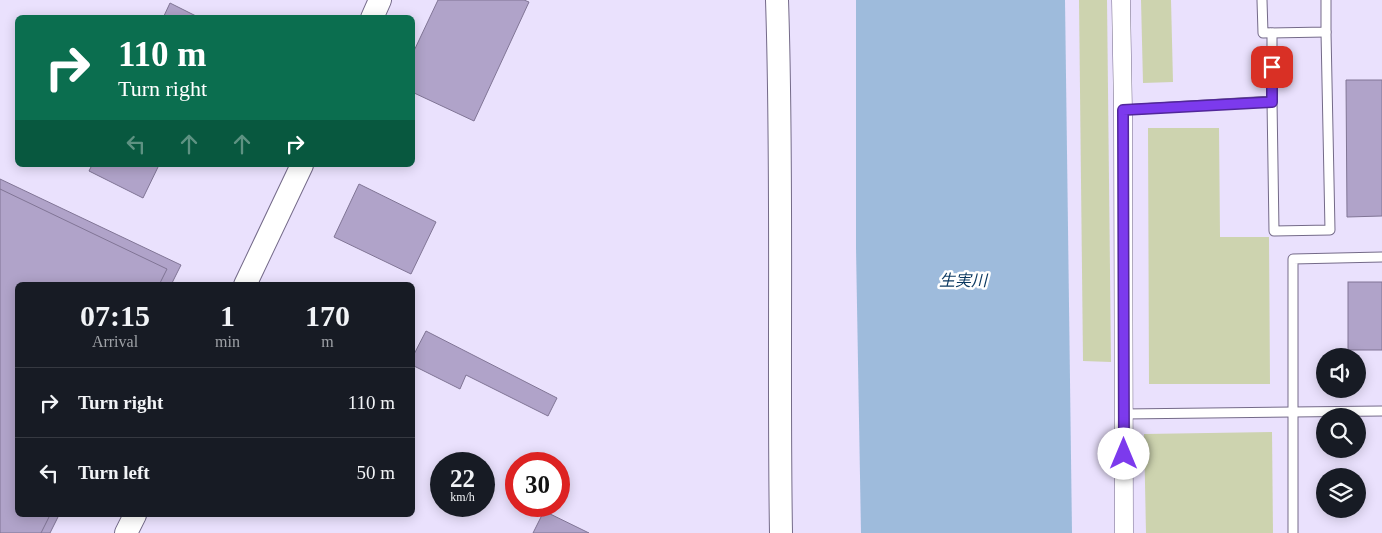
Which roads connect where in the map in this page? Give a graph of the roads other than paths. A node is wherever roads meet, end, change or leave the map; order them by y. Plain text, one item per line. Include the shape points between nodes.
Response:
1 (380, 0) edge
2 (778, 0) edge
3 (1121, 0) edge
4 (1262, 0) edge
5 (1326, 0) edge
6 (373, 15) edge
7 (1326, 32) junction
8 (1272, 33) junction
9 (1272, 102) junction
10 (1123, 110) junction
11 (301, 167) edge
12 (1382, 257) edge
13 (246, 282) edge
14 (1382, 411) edge
15 (1292, 412) junction
16 (1124, 414) junction
17 (134, 517) edge
18 (126, 533) edge
19 (781, 533) edge
20 (1124, 533) edge
21 (1293, 533) edge

1 - 6 street
2 - 19 street
3 - 10 street
4 - 8 lane via 1263,34
5 - 7 lane
7 - 8 lane
7 - 9 lane via 1330,230 1274,231
8 - 9 lane
9 - 10 lane
10 - 16 street
11 - 13 street
12 - 15 lane via 1293,259
14 - 15 lane
15 - 16 lane
15 - 21 lane
16 - 20 street
17 - 18 street

